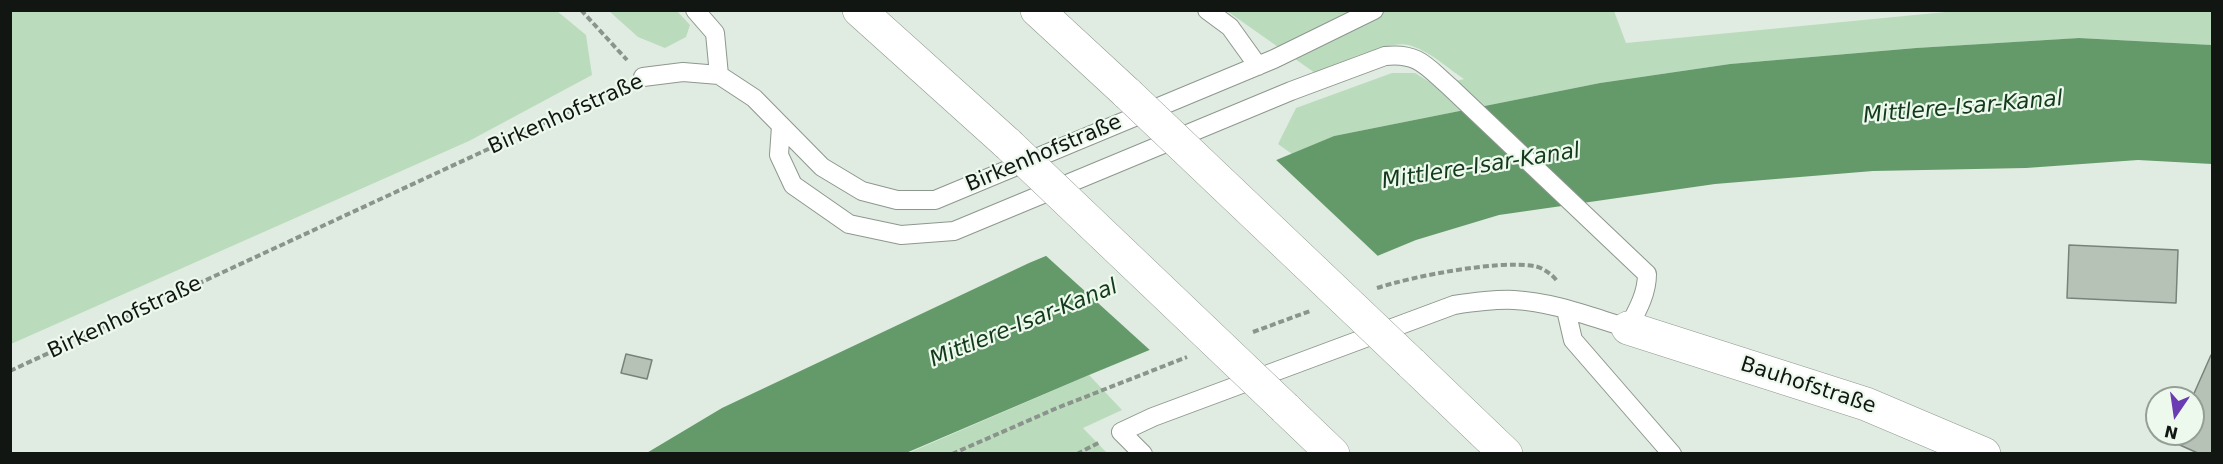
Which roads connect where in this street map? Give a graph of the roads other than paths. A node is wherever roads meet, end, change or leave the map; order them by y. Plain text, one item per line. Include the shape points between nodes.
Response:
1 (695, 10) edge
2 (859, 10) edge
3 (1037, 10) edge
4 (1207, 10) edge
5 (1374, 10) edge
6 (1258, 66) junction
7 (719, 75) junction
8 (643, 77) road end
9 (781, 126) junction
10 (1566, 310) junction
11 (1628, 328) junction
12 (1143, 453) edge
13 (1333, 453) edge
14 (1506, 453) edge
15 (1672, 453) edge
16 (1984, 453) edge

1 - 7 lane via 716,33
2 - 13 main road, bridge via 1008,144
3 - 14 main road, bridge
4 - 6 lane via 1230,27
5 - 6 lane, Birkenhofstraße
6 - 9 lane, Birkenhofstraße via 935,200 897,200 862,191 822,167
7 - 8 lane, Birkenhofstraße via 683,72
7 - 9 lane, Birkenhofstraße via 753,98
9 - 11 lane via 778,155 793,185 849,224 901,235 954,231 1291,91 1385,56 1401,54 1417,59 1450,87 1647,274 1640,304
10 - 11 lane
10 - 12 lane via 1516,300 1454,305 1121,432
10 - 15 lane via 1573,340
11 - 16 main road, Bauhofstraße via 1866,404

